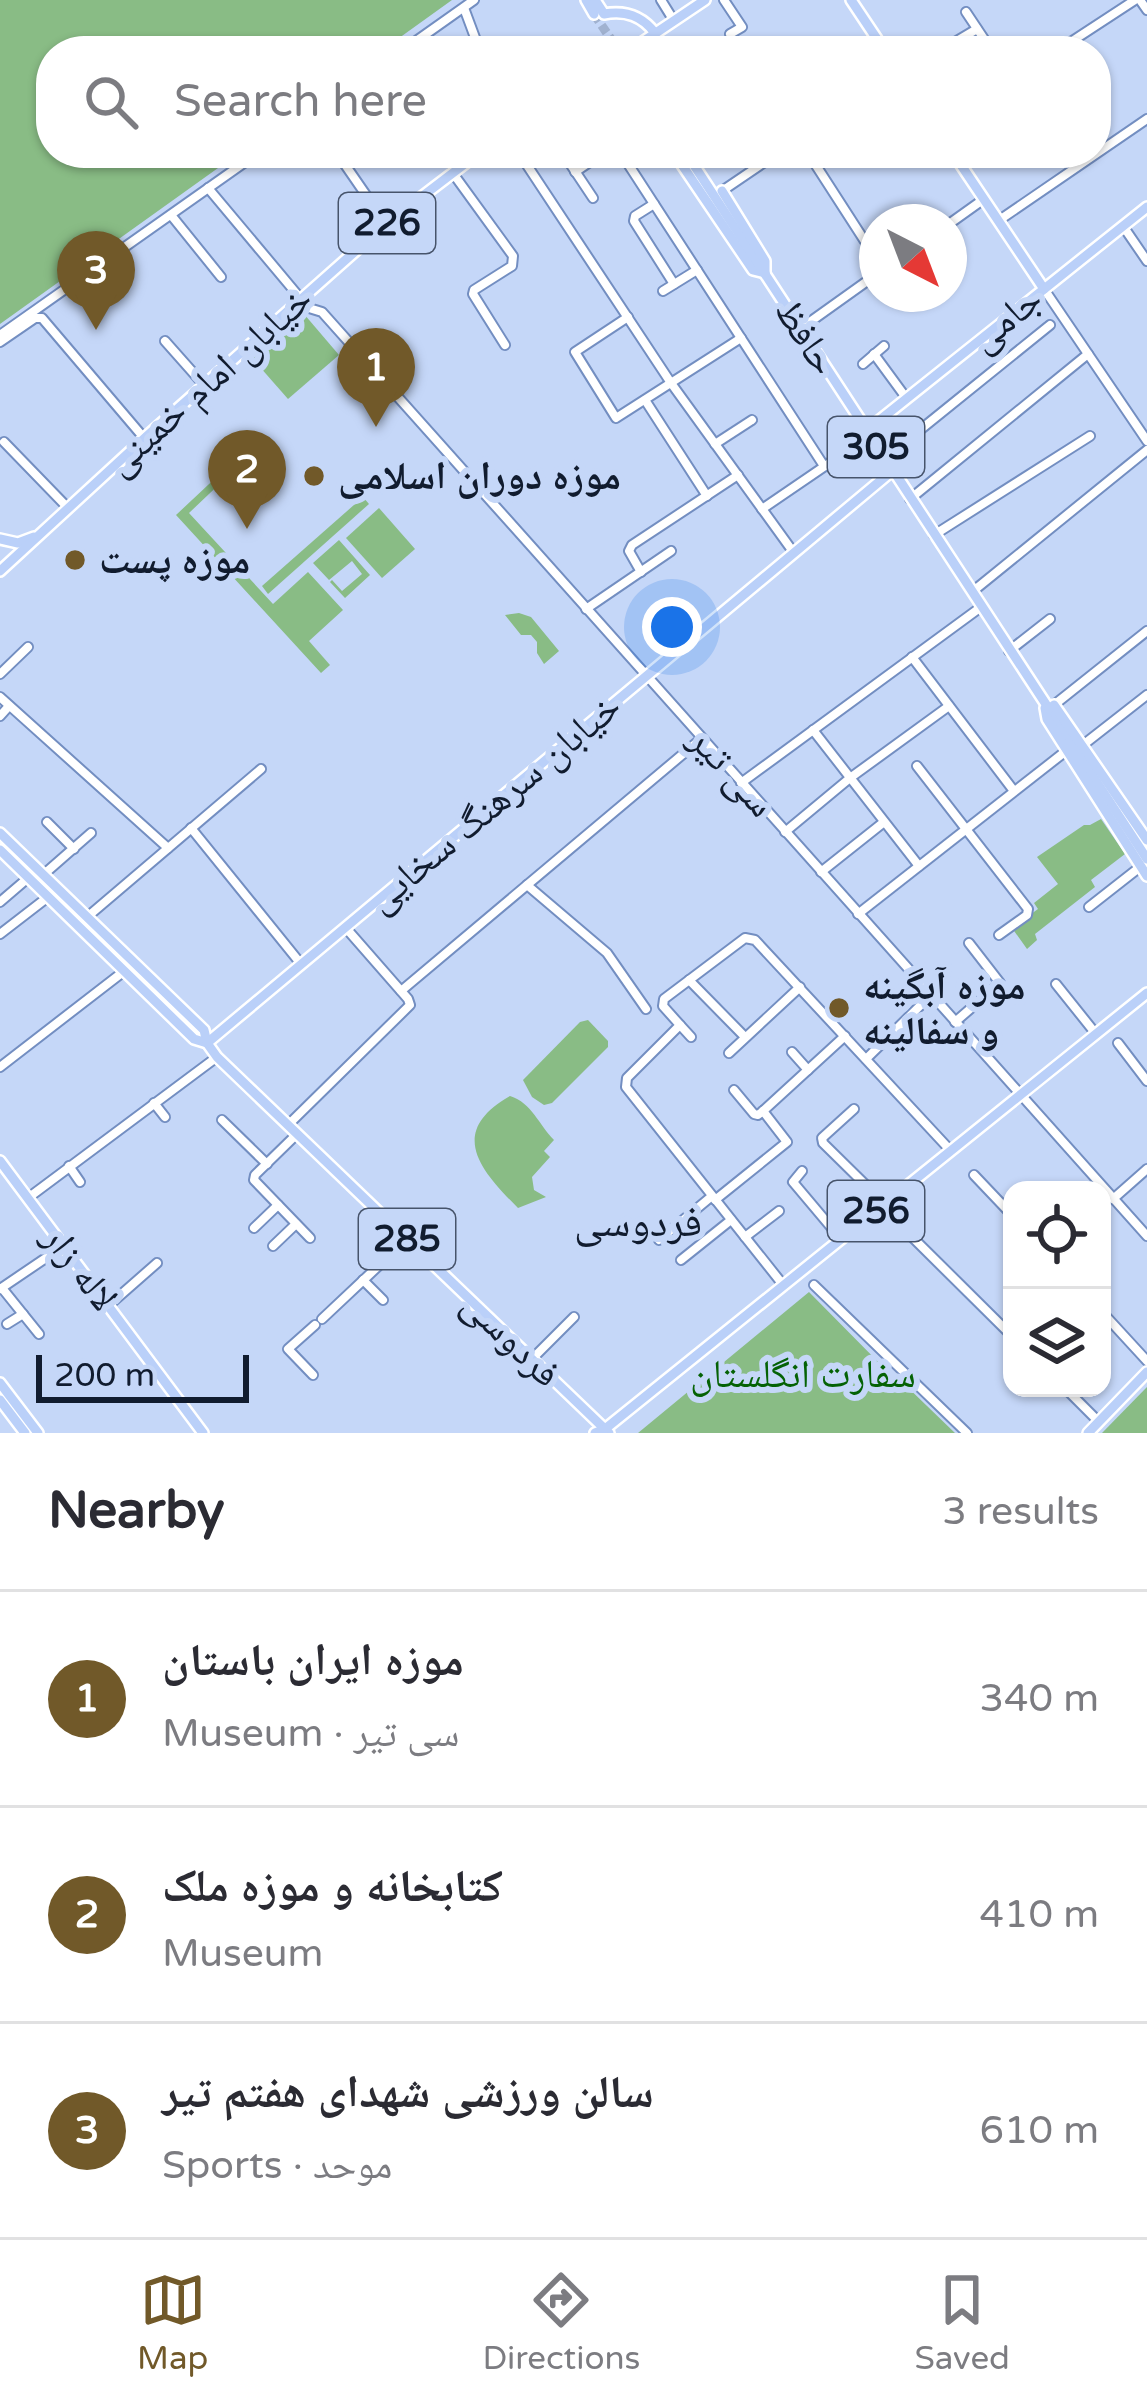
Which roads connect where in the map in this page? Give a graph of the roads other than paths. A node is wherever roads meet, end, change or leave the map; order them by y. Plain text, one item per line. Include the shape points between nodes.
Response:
1 (475, 0) edge
2 (586, 0) edge
3 (595, 0) edge
4 (661, 0) edge
5 (705, 0) edge
6 (724, 0) edge
7 (851, 0) edge
8 (1142, 3) edge
9 (464, 8) junction
10 (966, 13) dead end
11 (599, 14) junction
12 (674, 21) junction
13 (977, 28) junction
14 (655, 33) junction
15 (730, 34) dead end
16 (424, 36) edge
17 (474, 36) edge
18 (651, 36) edge
19 (875, 36) edge
20 (964, 36) edge
21 (982, 36) edge
22 (1084, 36) edge
23 (1147, 119) edge
24 (1111, 144) edge
25 (237, 168) edge
26 (347, 168) edge
27 (458, 168) edge
28 (529, 168) edge
29 (573, 168) edge
30 (581, 168) edge
31 (631, 168) edge
32 (684, 168) edge
33 (696, 168) edge
34 (755, 168) edge
35 (818, 168) edge
36 (963, 168) edge
37 (1075, 168) edge
38 (452, 172) junction
39 (575, 172) junction
40 (208, 188) junction
41 (722, 190) joint
42 (593, 198) dead end
43 (983, 199) junction
44 (654, 204) junction
45 (1147, 207) edge
46 (967, 211) edge
47 (171, 214) junction
48 (998, 221) junction
49 (386, 224) junction
50 (1123, 226) junction
51 (859, 232) edge
52 (1147, 261) edge
53 (697, 270) junction
54 (765, 273) junction
55 (221, 277) dead end
56 (674, 284) junction
57 (859, 287) edge
58 (1044, 289) junction
59 (663, 291) dead end
60 (301, 299) junction
61 (45, 303) junction
62 (291, 308) junction
63 (628, 317) junction
64 (1050, 325) dead end
65 (800, 329) junction
66 (741, 338) junction
67 (0, 339) edge
68 (165, 341) dead end
69 (506, 345) dead end
70 (884, 346) dead end
71 (874, 354) junction
72 (1088, 354) junction
73 (863, 364) dead end
74 (671, 383) junction
75 (204, 386) junction
76 (907, 398) junction
77 (645, 400) junction
78 (752, 420) dead end
79 (868, 433) junction
80 (1090, 436) dead end
81 (146, 437) junction
82 (1147, 441) edge
83 (4, 442) dead end
84 (716, 444) junction
85 (1147, 450) edge
86 (884, 459) junction
87 (824, 466) junction
88 (892, 471) junction
89 (738, 475) junction
90 (707, 496) junction
91 (910, 499) junction
92 (68, 508) junction
93 (762, 509) junction
94 (934, 536) junction
95 (37, 537) junction
96 (0, 538) edge
97 (671, 551) dead end
98 (794, 553) junction
99 (0, 571) edge
100 (641, 572) junction
101 (971, 592) junction
102 (981, 608) junction
103 (586, 609) junction
104 (1050, 619) dead end
105 (1147, 631) edge
106 (28, 647) dead end
107 (1009, 651) junction
108 (912, 657) junction
109 (0, 674) edge
110 (646, 676) junction
111 (1147, 695) edge
112 (0, 697) edge
113 (1049, 705) junction
114 (9, 706) junction
115 (950, 706) junction
116 (0, 716) edge
117 (813, 730) junction
118 (702, 738) junction
119 (1067, 745) junction
120 (1082, 745) junction
121 (917, 766) dead end
122 (261, 769) dead end
123 (850, 778) junction
124 (741, 782) junction
125 (1014, 791) junction
126 (47, 822) dead end
127 (884, 822) junction
128 (191, 828) junction
129 (966, 829) junction
130 (785, 832) junction
131 (0, 833) edge
132 (91, 833) dead end
133 (1147, 840) edge
134 (168, 848) junction
135 (74, 849) junction
136 (0, 850) edge
137 (919, 866) junction
138 (1145, 868) edge
139 (821, 872) junction
140 (44, 875) junction
141 (28, 878) junction
142 (527, 885) junction
143 (48, 897) junction
144 (0, 902) edge
145 (1089, 907) dead end
146 (858, 914) junction
147 (86, 917) junction
148 (76, 927) junction
149 (345, 927) junction
150 (0, 934) edge
151 (999, 935) dead end
152 (969, 943) dead end
153 (111, 951) junction
154 (133, 963) junction
155 (301, 964) junction
156 (123, 972) junction
157 (386, 974) junction
158 (689, 980) junction
159 (1056, 984) dead end
160 (375, 985) dead end
161 (800, 987) junction
162 (401, 991) junction
163 (1147, 993) edge
164 (931, 995) junction
165 (646, 1009) dead end
166 (956, 1022) junction
167 (680, 1025) junction
168 (1096, 1034) junction
169 (845, 1036) junction
170 (691, 1037) dead end
171 (745, 1037) junction
172 (207, 1043) junction
173 (1118, 1043) dead end
174 (792, 1052) dead end
175 (728, 1053) dead end
176 (217, 1057) junction
177 (866, 1059) junction
178 (0, 1067) edge
179 (808, 1070) junction
180 (1147, 1081) edge
181 (734, 1090) dead end
182 (1020, 1095) junction
183 (154, 1103) junction
184 (854, 1109) dead end
185 (763, 1111) junction
186 (165, 1117) dead end
187 (222, 1120) dead end
188 (288, 1125) junction
189 (297, 1134) junction
190 (951, 1151) junction
191 (0, 1161) edge
192 (267, 1164) junction
193 (69, 1166) junction
194 (1147, 1169) edge
195 (802, 1171) dead end
196 (974, 1175) dead end
197 (80, 1182) dead end
198 (28, 1198) junction
199 (714, 1198) junction
200 (1113, 1199) junction
201 (885, 1204) junction
202 (278, 1205) junction
203 (1003, 1206) edge
204 (779, 1211) dead end
205 (730, 1220) junction
206 (895, 1220) dead end
207 (296, 1224) junction
208 (254, 1228) dead end
209 (1147, 1236) edge
210 (745, 1237) junction
211 (310, 1238) dead end
212 (407, 1239) junction
213 (841, 1239) junction
214 (659, 1240) dead end
215 (273, 1246) dead end
216 (62, 1247) junction
217 (681, 1260) dead end
218 (157, 1262) dead end
219 (358, 1283) junction
220 (814, 1285) dead end
221 (784, 1286) junction
222 (1, 1289) edge
223 (383, 1300) dead end
224 (108, 1306) junction
225 (23, 1314) junction
226 (574, 1317) dead end
227 (7, 1324) dead end
228 (1111, 1325) edge
229 (1003, 1327) edge
230 (40, 1334) dead end
231 (532, 1359) junction
232 (1147, 1361) edge
233 (1147, 1372) edge
234 (313, 1375) dead end
235 (0, 1383) edge
236 (1074, 1397) edge
237 (0, 1400) edge
238 (1099, 1422) junction
239 (603, 1432) edge
240 (25, 1433) edge
241 (38, 1433) edge
242 (202, 1433) edge
243 (967, 1433) edge
244 (1088, 1433) edge

1 - 9 street
2 - 11 main road
3 - 11 main road
4 - 12 street
5 - 12 main road
6 - 15 street via 742,27
7 - 19 main road
8 - 22 street
9 - 16 street
9 - 17 street
10 - 13 street
11 - 14 main road via 636,16
12 - 14 main road
13 - 20 street
13 - 21 street
14 - 18 main road
23 - 24 street
25 - 40 street
26 - 49 street
27 - 38 main road, خیابان امام خمینی / 226
28 - 63 street
29 - 39 street
30 - 39 street
31 - 44 street
32 - 54 main road, 305 via 753,271
33 - 54 main road, حافظ / 305
34 - 41 street
35 - 51 street
36 - 43 main road
37 - 48 street
38 - 49 main road, خیابان امام خمینی / 226
38 - 69 street via 513,256 512,266 472,294
39 - 42 street
40 - 47 street
40 - 60 street
41 - 54 main road
43 - 46 street
43 - 48 main road
44 - 53 street
44 - 56 street via 634,221
45 - 50 main road, جامی
47 - 55 street
47 - 61 street
48 - 58 main road
49 - 60 main road, خیابان امام خمینی / 226
50 - 52 street
50 - 58 main road, جامی
53 - 56 street
53 - 66 street
54 - 65 main road, حافظ / 305
56 - 59 street
57 - 65 street
58 - 72 street
58 - 76 main road, جامی
60 - 62 main road, خیابان امام خمینی / 226
61 - 67 street
61 - 81 street via 45,314
62 - 75 main road, خیابان امام خمینی / 226
62 - 103 street, سی تیر via 322,312
63 - 74 street
63 - 77 street via 575,352 616,418
64 - 86 street
65 - 79 main road, حافظ / 305
66 - 74 street
66 - 87 street
67 - 81 street via 42,318
68 - 75 street
70 - 71 street
71 - 73 street
71 - 76 street
72 - 82 street
72 - 91 street
74 - 77 street
74 - 84 street
75 - 81 main road, خیابان امام خمینی / 226
76 - 79 main road, جامی
77 - 90 street
78 - 84 street
79 - 86 main road, حافظ / 305
79 - 87 street
80 - 94 street
81 - 92 main road, خیابان امام خمینی / 226
83 - 92 street
84 - 89 street
85 - 101 street
86 - 88 main road, حافظ / 305
87 - 93 street
88 - 91 main road, حافظ / 305
88 - 98 main road, خیابان سرهنگ سخایی
89 - 90 street
89 - 93 street
90 - 100 street via 632,545
91 - 94 main road, حافظ / 305
92 - 95 main road, خیابان امام خمینی / 226
93 - 98 street
94 - 101 main road, حافظ / 305
95 - 96 main road
95 - 99 main road, خیابان امام خمینی / 226
97 - 100 street
98 - 110 main road, خیابان سرهنگ سخایی
100 - 103 street
101 - 102 main road, حافظ / 305
102 - 107 main road, حافظ / 305
102 - 108 street
103 - 110 street, سی تیر
104 - 107 street
105 - 113 street
106 - 109 street
107 - 113 main road, حافظ / 305
108 - 115 street
108 - 117 street
110 - 118 street, سی تیر
110 - 149 main road, خیابان سرهنگ سخایی
111 - 120 street
112 - 114 street
113 - 119 main road, حافظ / 305
113 - 120 main road, حافظ
114 - 116 street
114 - 134 street
115 - 123 street
115 - 125 street
117 - 123 street
117 - 124 street
118 - 124 street, سی تیر
118 - 142 street
119 - 125 street
119 - 138 main road, 305
120 - 133 main road, حافظ
121 - 129 street
122 - 128 street
123 - 127 street
123 - 130 street
124 - 130 street, سی تیر
125 - 129 street
126 - 135 street
127 - 137 street
127 - 139 street
128 - 134 street
128 - 155 street
129 - 137 street
129 - 151 street via 1028,912
130 - 139 street, سی تیر
131 - 140 main road, فردوسی / 285
132 - 135 street
134 - 147 street
135 - 140 street
136 - 141 main road, فردوسی / 285
137 - 146 street
138 - 145 street
139 - 146 street, سی تیر
140 - 147 main road, فردوسی / 285
141 - 143 main road, فردوسی / 285
141 - 144 street
142 - 162 street
142 - 165 street via 607,953
143 - 148 main road, فردوسی / 285
143 - 150 street
146 - 164 street, سی تیر
147 - 148 main road
147 - 153 main road, فردوسی / 285
148 - 153 main road, فردوسی / 285
149 - 155 main road, خیابان سرهنگ سخایی
149 - 157 street
152 - 166 street via 1000,983
153 - 154 main road, فردوسی / 285
153 - 156 main road, فردوسی / 285
154 - 156 main road
154 - 172 main road, فردوسی / 285 via 204,1030
155 - 172 main road, خیابان سرهنگ سخایی
156 - 172 main road, فردوسی / 285
156 - 178 street
157 - 160 street
157 - 162 street
158 - 161 street via 748,938
158 - 167 street via 664,999
158 - 171 street
159 - 168 street
161 - 169 street
161 - 171 street
162 - 188 street via 409,1009
163 - 168 main road, 256
164 - 166 street, سی تیر
164 - 177 street
166 - 182 street, سی تیر
167 - 170 street
167 - 199 street via 626,1078 627,1090
168 - 182 main road, 256
169 - 177 street
169 - 179 street
171 - 175 street
172 - 176 main road, فردوسی / 285
173 - 180 street
174 - 179 street
176 - 183 street
176 - 188 main road, فردوسی / 285
177 - 190 street
179 - 185 street
181 - 185 street via 754,1114
182 - 190 main road, 256
182 - 200 street, سی تیر
183 - 186 street
183 - 193 street
184 - 201 street via 823,1143
185 - 199 street via 787,1142
187 - 192 street
188 - 189 main road, فردوسی / 285
189 - 192 street
189 - 212 main road, فردوسی / 285
190 - 201 main road, 256
191 - 198 main road, لاله زار
192 - 202 street via 254,1180
193 - 197 street
193 - 198 street
194 - 200 street
195 - 213 street via 794,1184
196 - 203 street
198 - 216 main road, لاله زار
199 - 205 street
199 - 214 street
200 - 209 street, سی تیر
201 - 213 main road, 256
202 - 207 street
202 - 208 street
204 - 210 street
205 - 210 street
205 - 217 street
206 - 229 street
207 - 211 street
207 - 215 street
210 - 221 street
212 - 219 street
212 - 231 main road, فردوسی / 285
213 - 221 main road, 256
216 - 222 street
216 - 224 main road, لاله زار
218 - 224 street
219 - 223 street
219 - 234 street via 288,1349
220 - 243 street
221 - 239 main road, 256
222 - 225 street
224 - 242 main road, لاله زار
225 - 227 street
225 - 230 street
226 - 231 street
228 - 232 street
231 - 239 main road, فردوسی / 285
233 - 238 main road
235 - 241 main road
236 - 238 street
237 - 240 main road
238 - 244 main road

